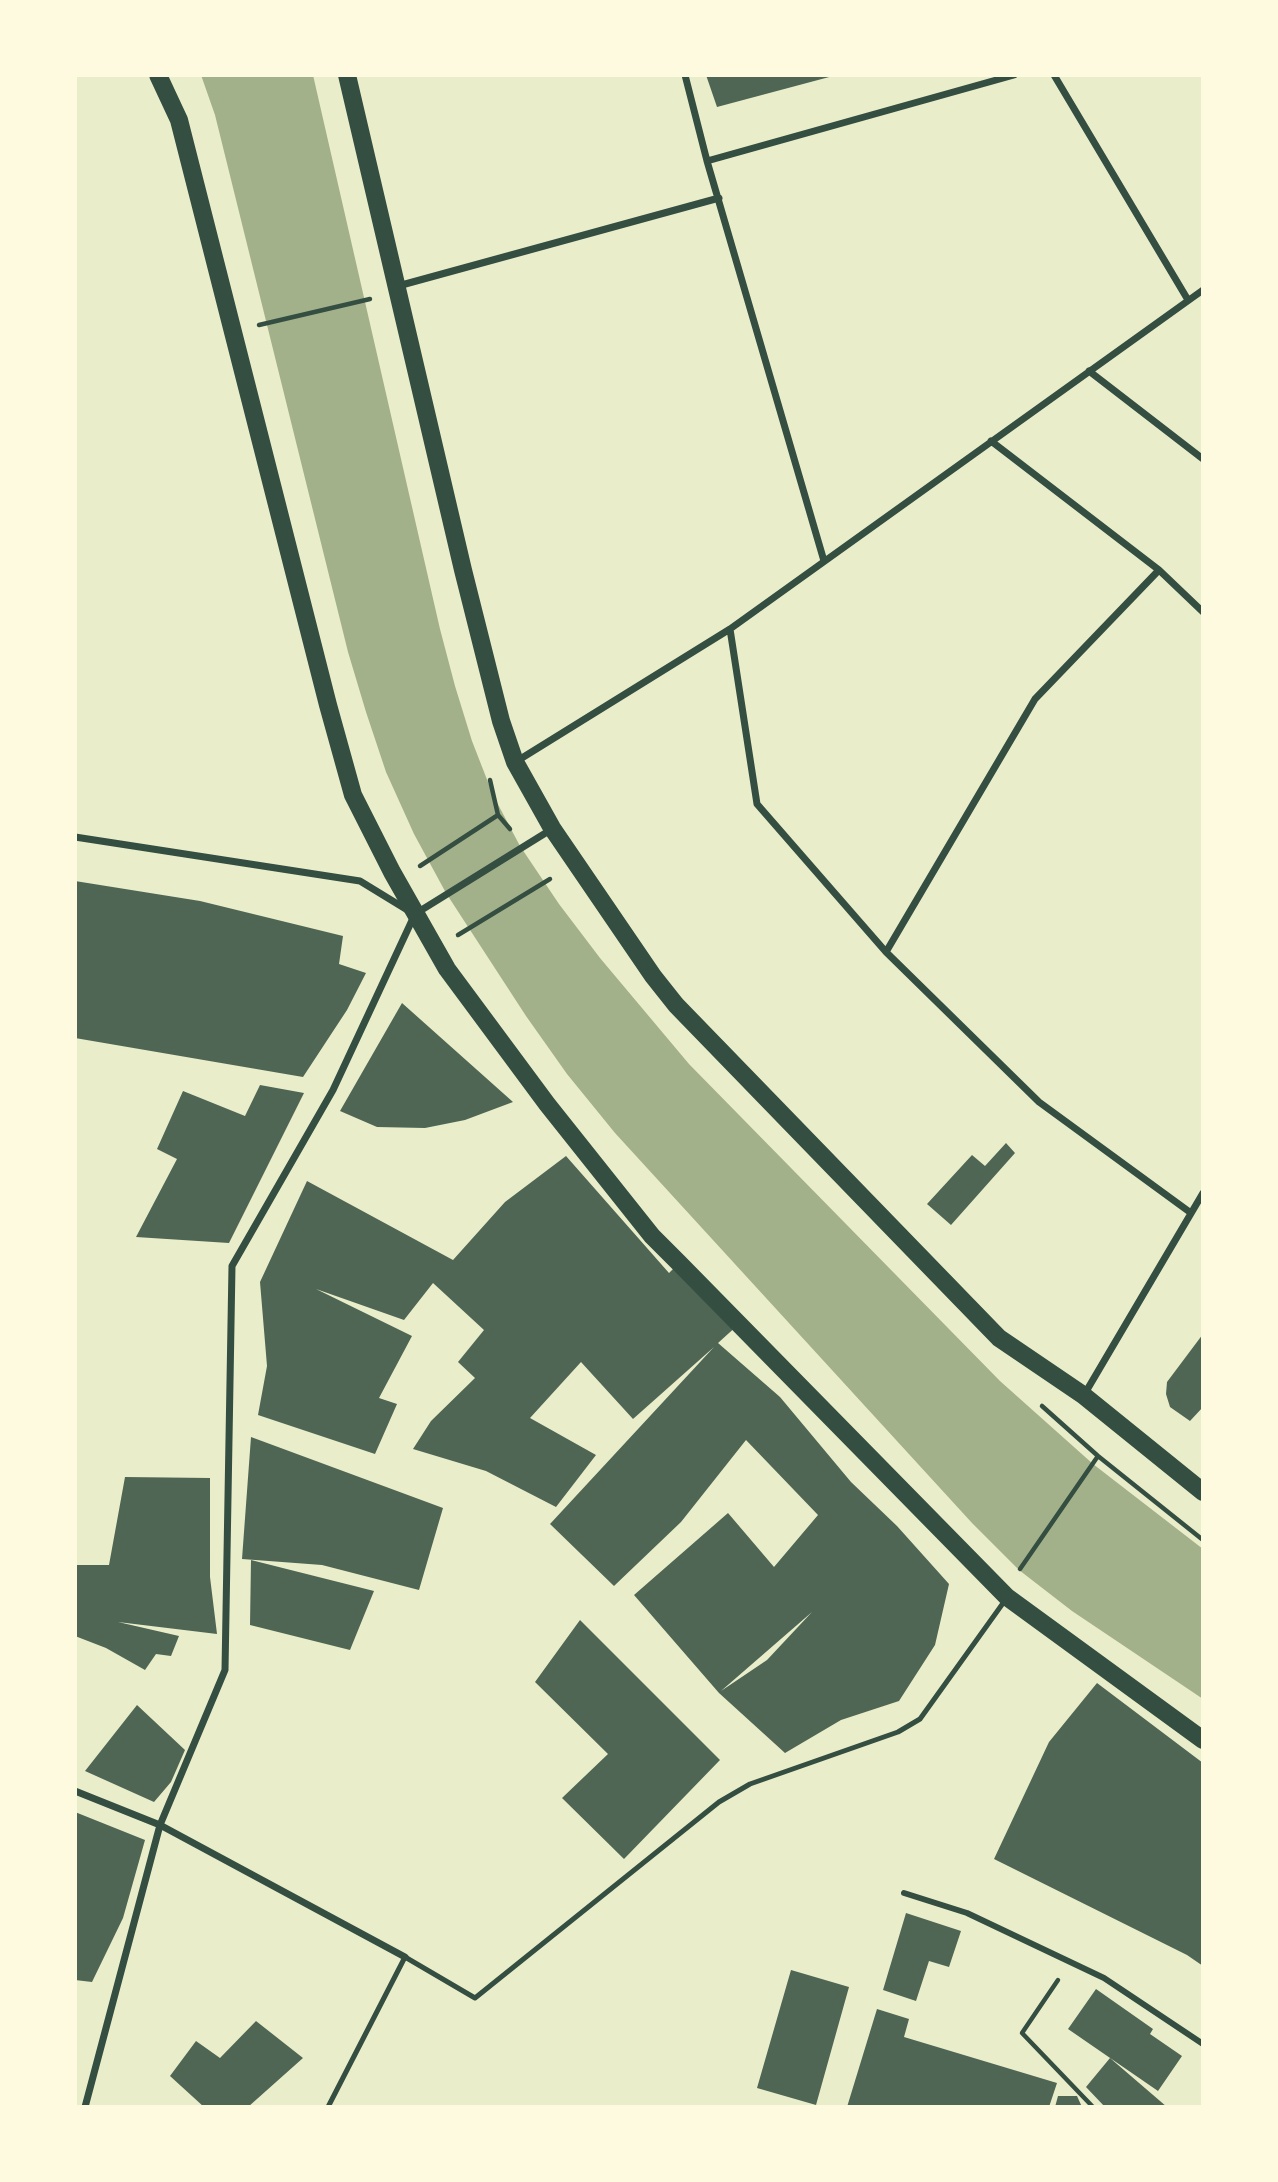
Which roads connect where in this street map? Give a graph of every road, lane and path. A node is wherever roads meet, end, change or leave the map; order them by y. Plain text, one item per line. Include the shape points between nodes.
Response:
1 (158, 75) edge
2 (347, 75) edge
3 (685, 75) edge
4 (1014, 75) edge
5 (1054, 75) edge
6 (708, 161) junction
7 (719, 198) junction
8 (398, 286) junction
9 (1203, 290) edge
10 (373, 298) dead end
11 (1188, 300) junction
12 (251, 327) dead end
13 (1089, 371) junction
14 (991, 441) junction
15 (1203, 459) edge
16 (824, 561) junction
17 (1159, 570) junction
18 (1203, 612) edge
19 (730, 629) junction
20 (515, 762) junction
21 (498, 815) dead end
22 (552, 828) junction
23 (75, 837) edge
24 (419, 867) dead end
25 (550, 878) dead end
26 (415, 914) junction
27 (449, 941) dead end
28 (887, 952) junction
29 (1203, 1193) edge
30 (1191, 1213) junction
31 (1083, 1395) junction
32 (1077, 1438) dead end
33 (1098, 1456) junction
34 (1203, 1492) edge
35 (1203, 1539) edge
36 (1014, 1578) dead end
37 (1007, 1597) junction
38 (1203, 1740) edge
39 (75, 1791) edge
40 (160, 1825) junction
41 (904, 1893) dead end
42 (405, 1957) junction
43 (1070, 1962) junction
44 (1203, 2044) edge
45 (85, 2107) edge
46 (328, 2107) edge
47 (1093, 2107) edge

1 - 26 main road via 179,120 353,795
2 - 8 main road
3 - 6 street
4 - 6 street
5 - 11 street
6 - 7 street
7 - 8 street
7 - 16 street
8 - 20 main road via 463,570
9 - 11 street
10 - 12 path
11 - 13 street
13 - 14 street
13 - 15 street
14 - 16 street
14 - 17 street
16 - 19 street
17 - 18 street
17 - 28 street via 1035,699
19 - 20 street
19 - 28 street via 757,804
20 - 22 main road
21 - 24 path
22 - 26 street
22 - 31 main road via 676,1005 999,1338
23 - 26 street via 360,881
25 - 27 path
26 - 37 main road via 447,969 652,1236
26 - 40 street via 333,1090 232,1266 225,1670
28 - 30 street via 1039,1102
29 - 30 street
30 - 31 street
31 - 34 main road
32 - 33 path
33 - 35 path
33 - 36 path
37 - 38 main road
37 - 42 lane via 920,1718 898,1732 750,1784 719,1802 475,1998
39 - 40 street
40 - 42 street
40 - 45 street
41 - 43 street via 967,1913
42 - 46 lane
43 - 44 street via 1104,1978
43 - 47 path via 1023,2033

